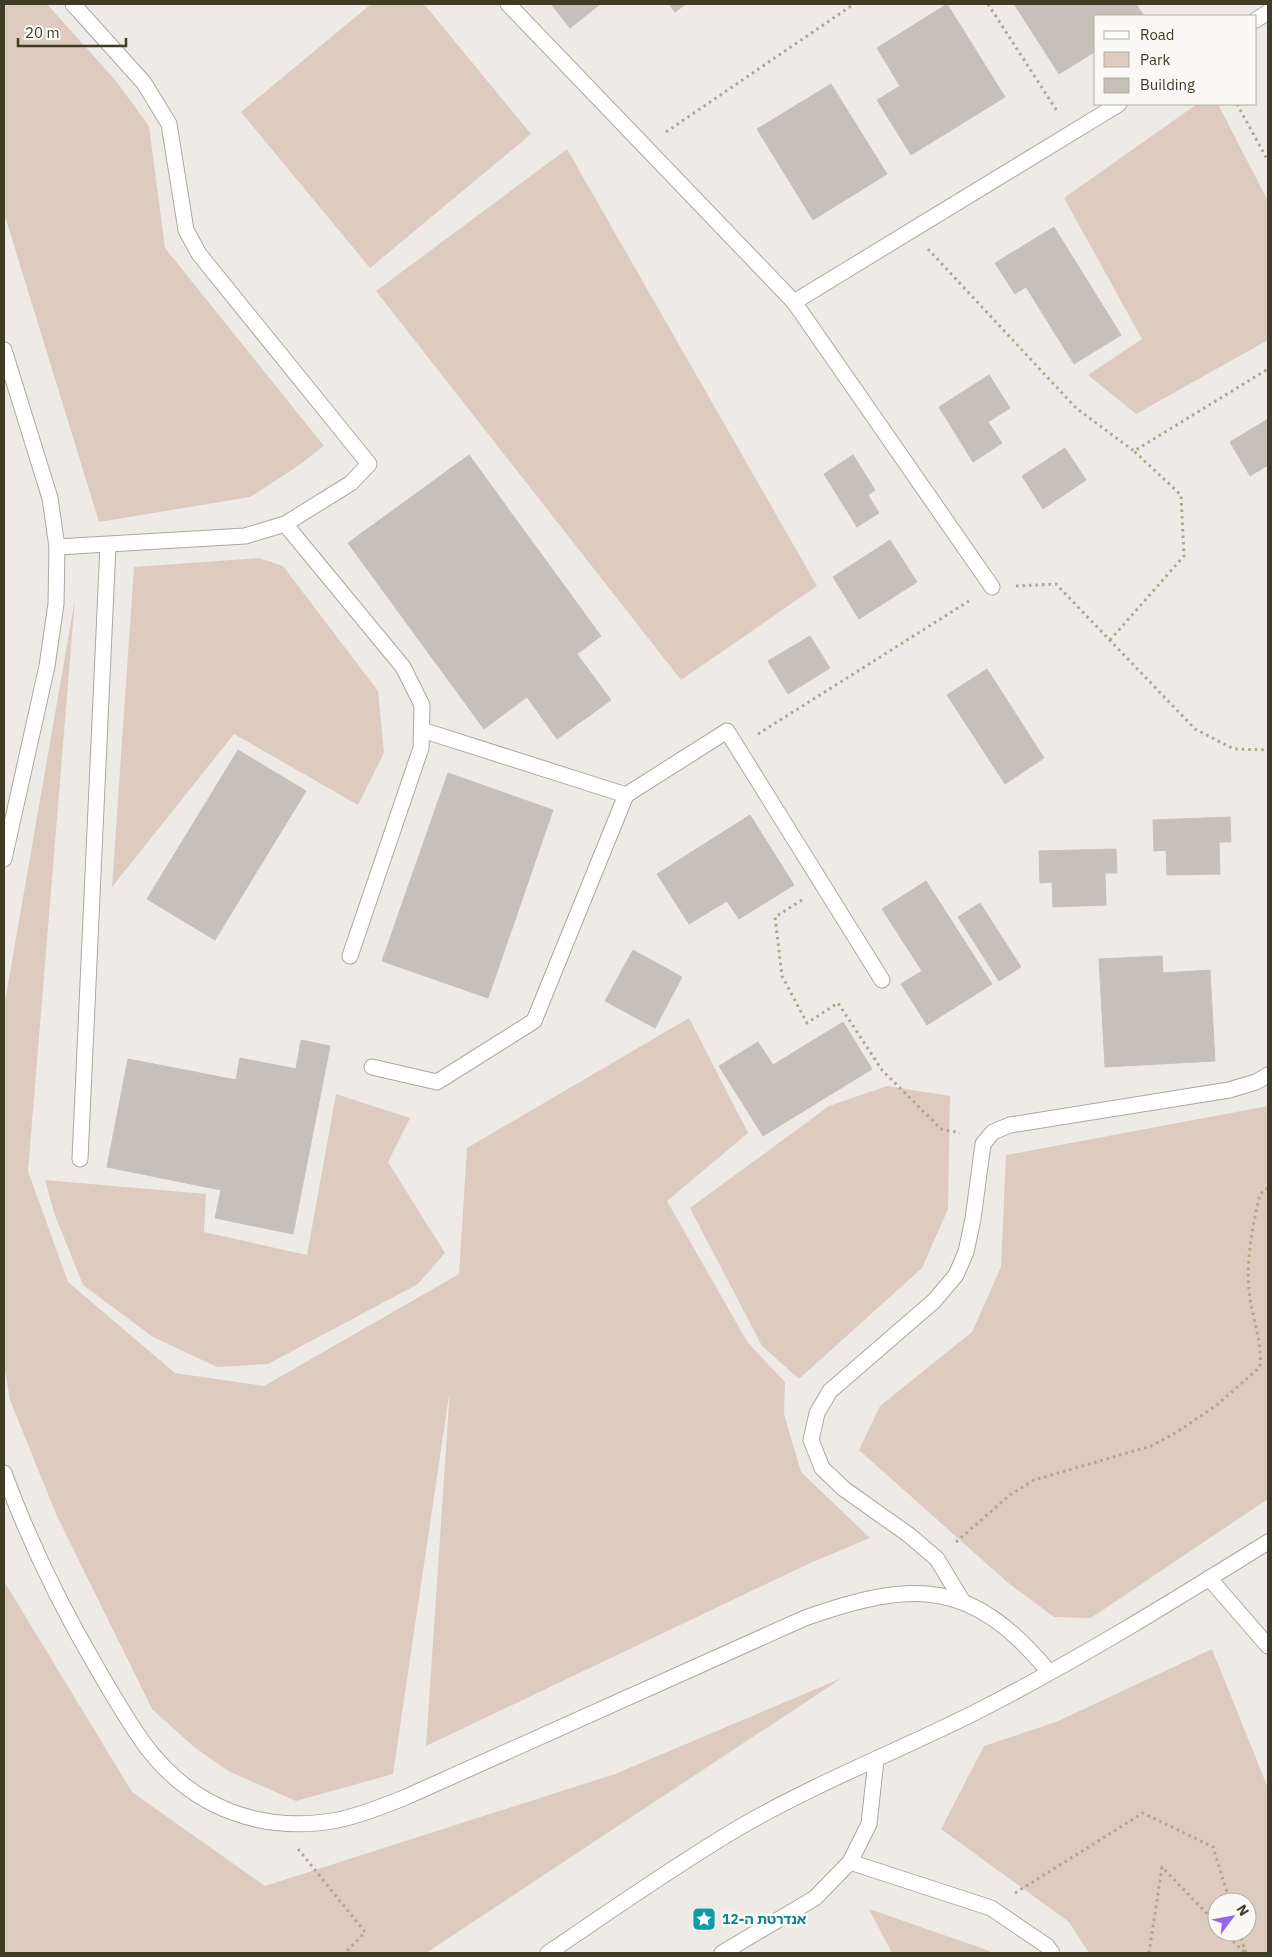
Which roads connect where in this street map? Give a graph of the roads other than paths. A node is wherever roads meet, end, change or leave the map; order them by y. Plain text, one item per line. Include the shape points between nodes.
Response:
1 (72, 4) edge
2 (508, 4) edge
3 (1268, 12) edge
4 (1257, 19) edge
5 (1116, 105) edge
6 (794, 302) junction
7 (4, 350) edge
8 (285, 524) junction
9 (108, 545) junction
10 (57, 548) junction
11 (992, 587) road end
12 (422, 730) junction
13 (626, 795) junction
14 (4, 859) edge
15 (350, 956) dead end
16 (882, 980) dead end
17 (372, 1067) dead end
18 (1268, 1075) edge
19 (80, 1159) dead end
20 (4, 1473) edge
21 (1268, 1542) edge
22 (1209, 1578) junction
23 (963, 1602) junction
24 (1268, 1646) edge
25 (1049, 1672) junction
26 (876, 1760) junction
27 (850, 1862) junction
28 (548, 1953) edge
29 (722, 1953) edge
30 (1052, 1953) edge

1 - 8 street via 144,83 169,124 186,230 199,254 369,464 351,483
2 - 6 street
3 - 4 street
5 - 6 street
6 - 11 street
7 - 10 street via 50,498
8 - 9 street via 245,536
8 - 12 street via 404,667 422,705
9 - 10 street
9 - 19 street
10 - 14 street via 56,604 47,666
12 - 13 street
12 - 15 street via 421,748
13 - 16 street via 727,732
13 - 17 street via 534,1021 437,1082
18 - 23 street via 1229,1090 1010,1125 993,1132 983,1144 973,1219 966,1252 956,1275 934,1301 830,1391 817,1413 811,1440 822,1468 844,1489 937,1559
20 - 23 street via 42,1565 74,1630 146,1746 169,1772 220,1808 248,1818 277,1823 308,1824 339,1819 406,1797 805,1618 846,1604 881,1596 912,1594 940,1595
21 - 22 street
22 - 24 street
22 - 25 street
23 - 25 street via 1002,1624
25 - 26 street via 978,1711
26 - 27 street via 869,1824
26 - 28 street via 789,1800 741,1827
27 - 29 street via 815,1898
27 - 30 street via 991,1908 1047,1946

